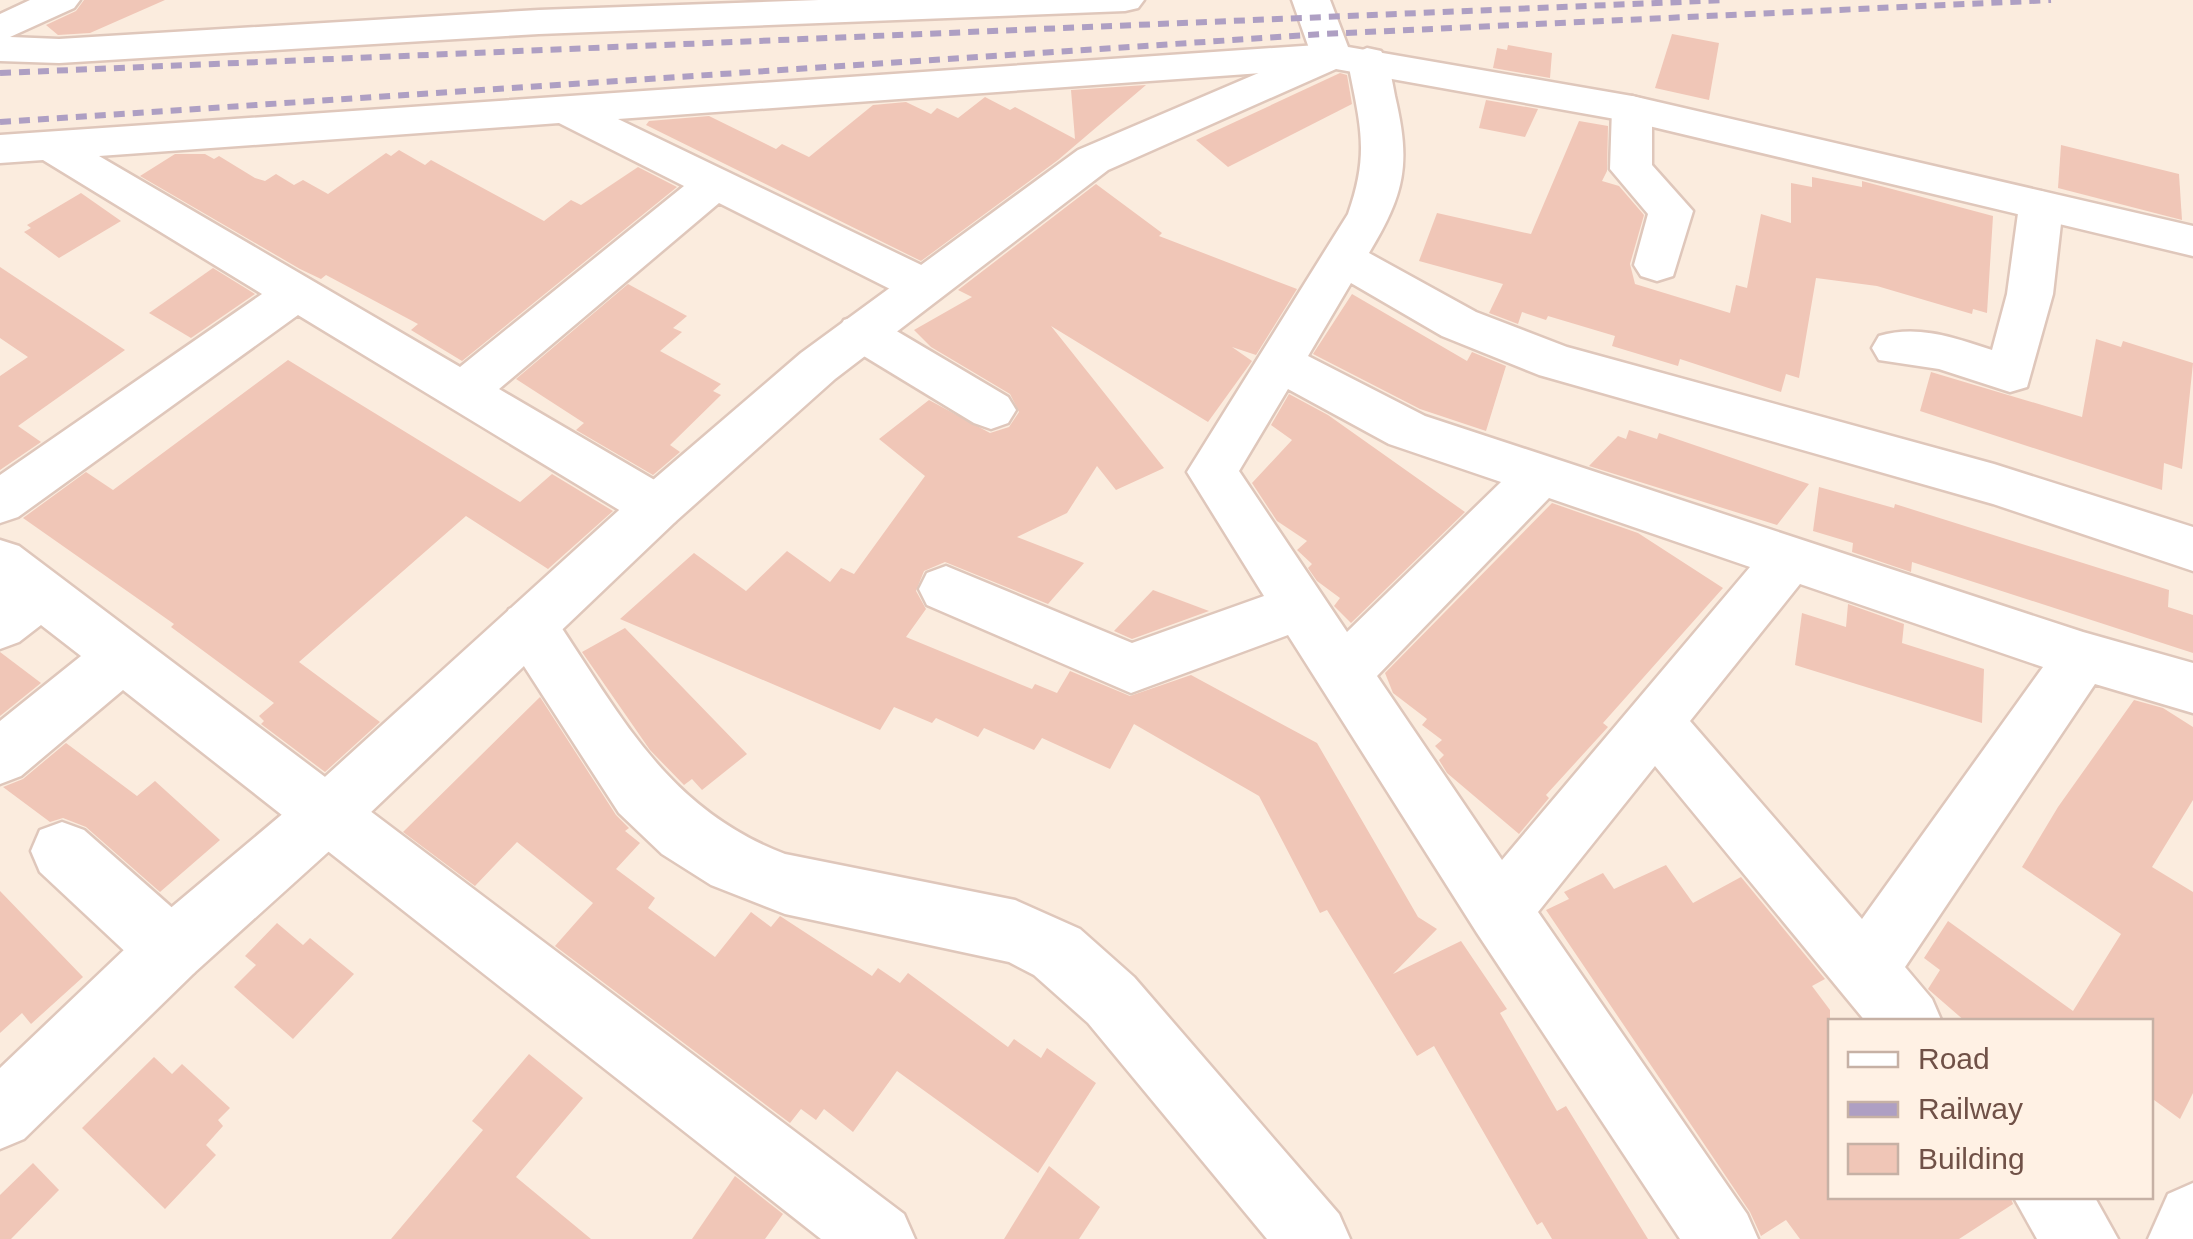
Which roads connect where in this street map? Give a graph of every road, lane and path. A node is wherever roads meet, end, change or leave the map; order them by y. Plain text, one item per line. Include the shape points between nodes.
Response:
1 (61, 0) edge
2 (234, 0) edge
3 (506, 0) edge
4 (699, 0) edge
5 (1101, 0) edge
6 (1124, 0) edge
7 (1312, 0) edge
8 (666, 20) junction
9 (539, 22) junction
10 (0, 28) edge
11 (280, 35) junction
12 (0, 49) edge
13 (1349, 58) junction
14 (562, 108) junction
15 (1632, 109) junction
16 (50, 146) junction
17 (0, 149) edge
18 (714, 185) junction
19 (2041, 206) junction
20 (2193, 242) edge
21 (1344, 258) junction
22 (1656, 266) dead end
23 (924, 286) junction
24 (298, 292) junction
25 (861, 332) junction
26 (1896, 348) dead end
27 (1277, 361) junction
28 (464, 391) junction
29 (991, 410) dead end
30 (1540, 475) junction
31 (0, 502) edge
32 (657, 507) junction
33 (2193, 549) edge
34 (1788, 558) junction
35 (946, 589) dead end
36 (13, 594) edge
37 (1300, 607) junction
38 (529, 626) junction
39 (2083, 656) junction
40 (122, 658) junction
41 (1342, 674) junction
42 (2193, 688) edge
43 (1654, 722) junction
44 (0, 757) edge
45 (326, 814) junction
46 (62, 851) dead end
47 (1499, 911) junction
48 (171, 950) junction
49 (1866, 968) junction
50 (1907, 1019) edge
51 (9, 1090) edge
52 (2050, 1199) edge
53 (2193, 1219) edge
54 (878, 1239) edge
55 (1314, 1239) edge
56 (1722, 1239) edge
57 (2082, 1239) edge
58 (2184, 1239) edge

1 - 10 street
2 - 11 street
3 - 9 street
4 - 8 street
5 - 6 street
5 - 8 street
7 - 13 street
8 - 9 street
9 - 11 street
11 - 12 street
13 - 14 street
13 - 15 street
13 - 21 street via 1382,134 1385,170 1370,215
13 - 23 street via 1092,160
14 - 16 street
14 - 18 street
15 - 19 street
15 - 22 street via 1631,169 1671,211
16 - 17 street
16 - 24 street
18 - 23 street
18 - 28 street
19 - 20 street
19 - 26 street via 2030,294 2010,374 1941,350
21 - 27 street
21 - 33 street via 1459,324 1556,362 1994,484
23 - 25 street
24 - 28 street
24 - 31 street
25 - 29 street
25 - 32 street
27 - 30 street via 1407,430
27 - 37 street via 1212,472
28 - 32 street
30 - 34 street
30 - 41 street
32 - 38 street
34 - 39 street
34 - 43 street
35 - 37 street via 1131,668
36 - 40 street
37 - 41 street
38 - 45 street
38 - 55 street via 640,793 684,834 733,864 785,884 1015,932 1057,952 1111,1000
39 - 42 street
39 - 49 street
40 - 44 street
40 - 45 street
41 - 47 street
43 - 47 street
43 - 49 street
45 - 48 street
45 - 54 street
46 - 48 street
47 - 56 street
48 - 51 street
49 - 50 street
52 - 57 street
53 - 58 street

